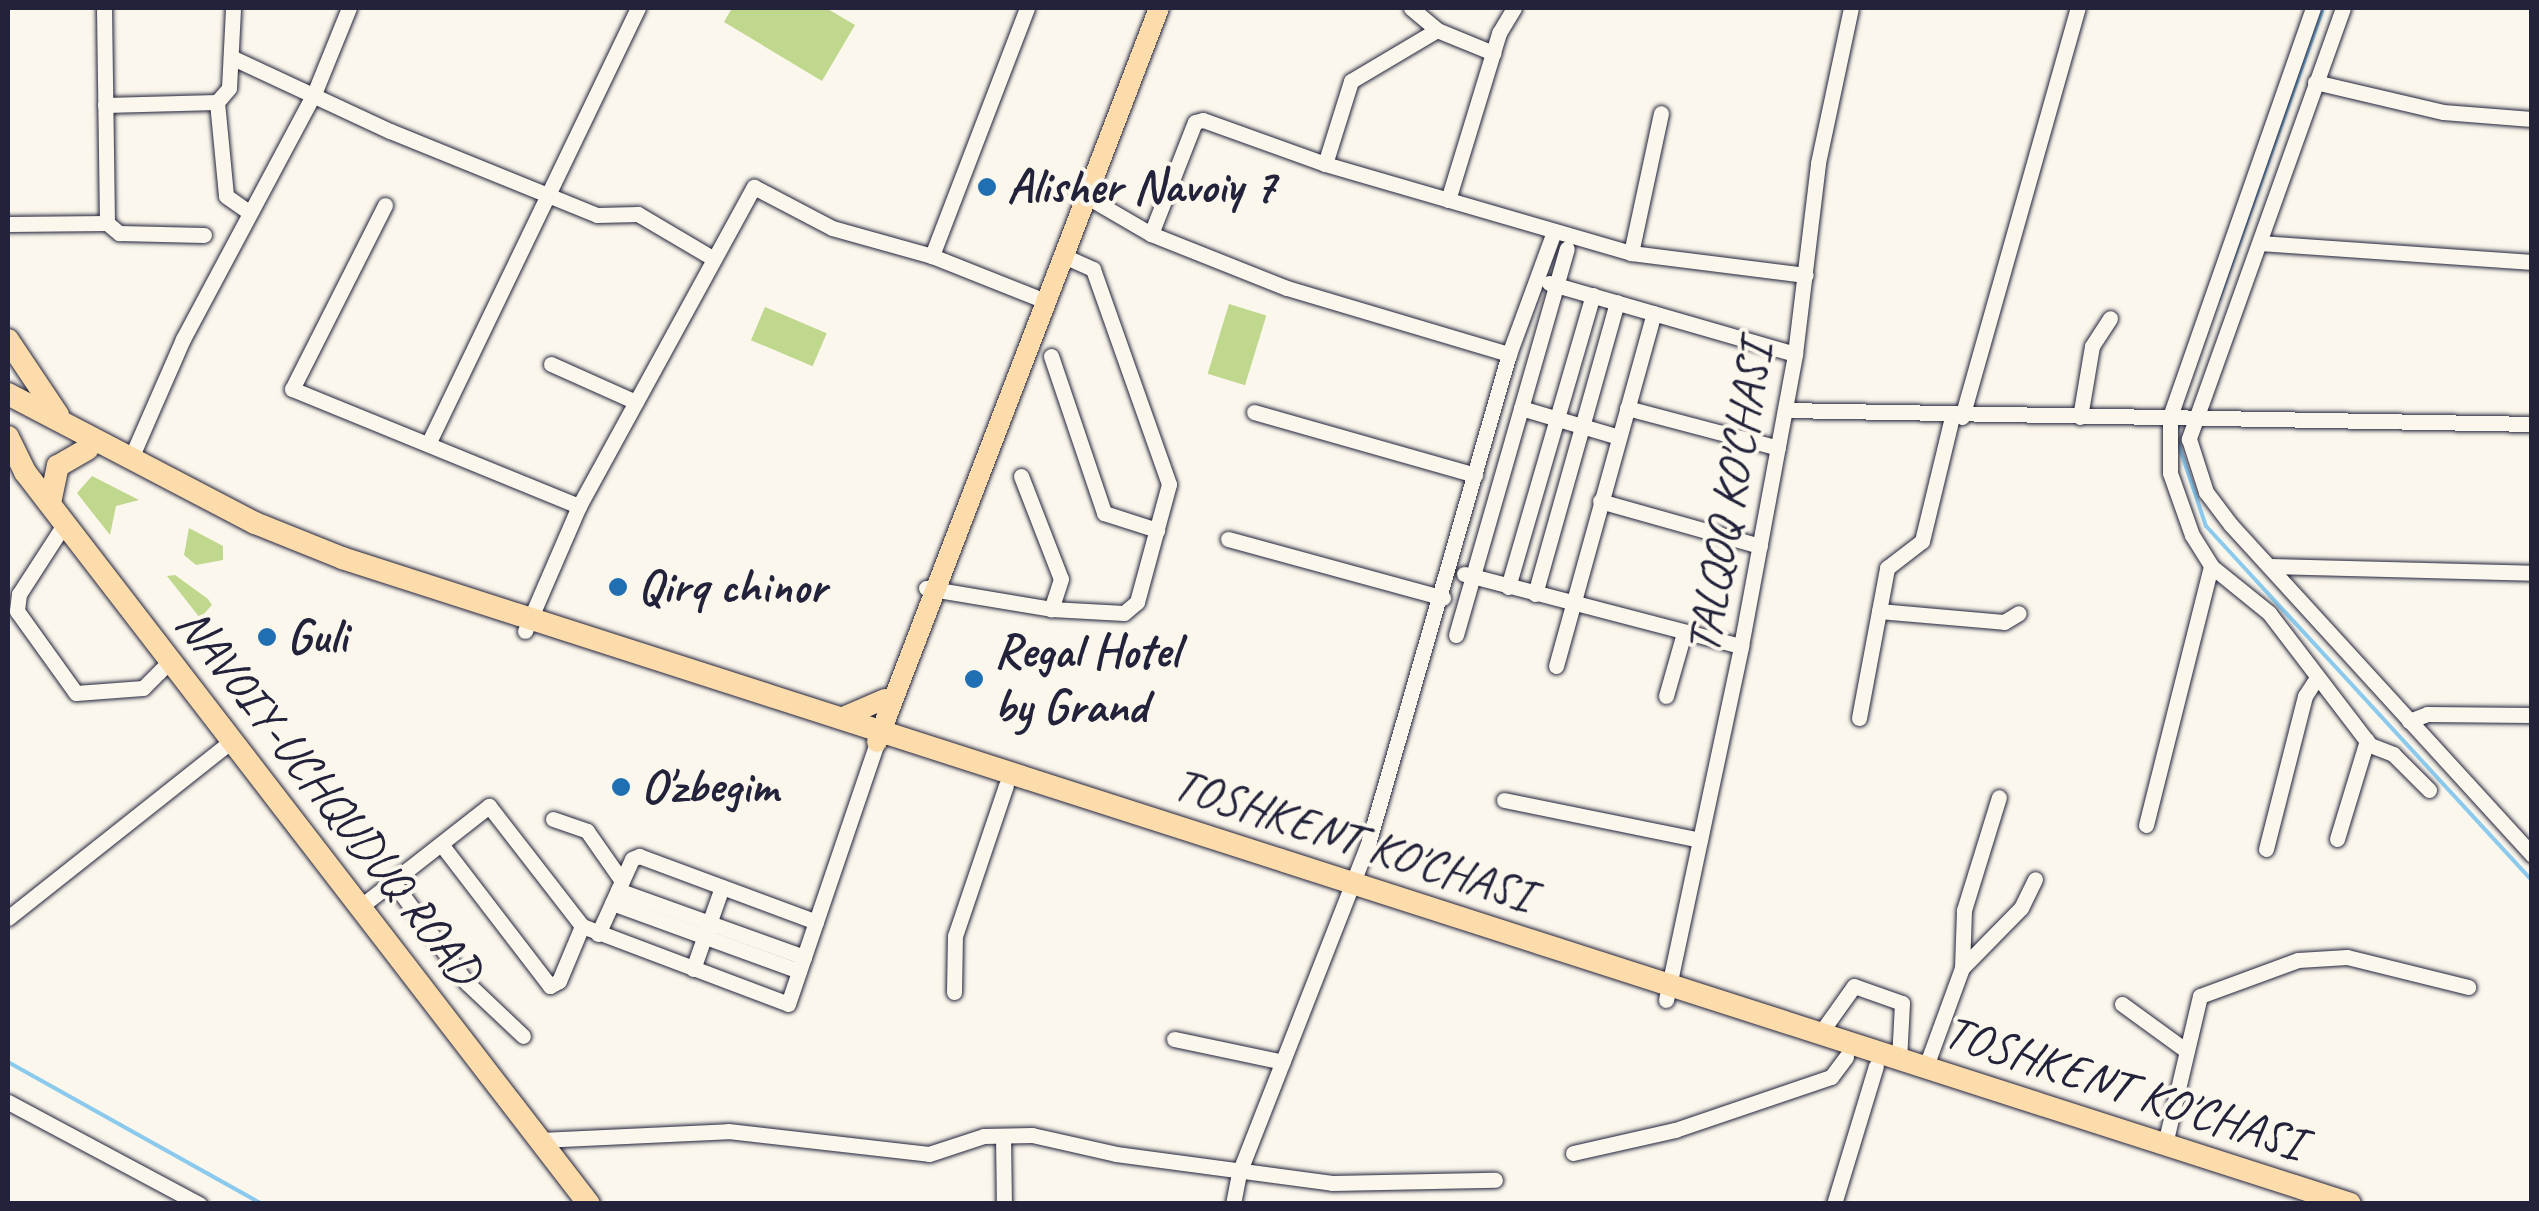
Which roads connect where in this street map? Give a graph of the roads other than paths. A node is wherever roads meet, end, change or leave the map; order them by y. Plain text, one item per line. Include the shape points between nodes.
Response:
1 (104, 8) edge
2 (233, 8) edge
3 (349, 8) edge
4 (638, 8) edge
5 (1027, 8) edge
6 (1147, 8) edge
7 (1159, 8) edge
8 (1411, 8) edge
9 (1514, 8) edge
10 (1851, 8) edge
11 (2078, 8) edge
12 (2313, 8) edge
13 (2342, 8) edge
14 (1437, 30) junction
15 (1492, 53) junction
16 (231, 56) junction
17 (2315, 82) junction
18 (314, 94) junction
19 (217, 102) junction
20 (105, 105) junction
21 (1661, 113) dead end
22 (2532, 119) edge
23 (1325, 164) junction
24 (1082, 193) junction
25 (544, 194) junction
26 (1448, 200) junction
27 (386, 205) dead end
28 (249, 212) junction
29 (107, 223) junction
30 (8, 224) edge
31 (1554, 232) junction
32 (1150, 234) junction
33 (204, 235) dead end
34 (2260, 242) junction
35 (1567, 249) dead end
36 (1631, 253) junction
37 (932, 256) junction
38 (1064, 256) junction
39 (714, 259) junction
40 (2532, 262) edge
41 (1806, 275) junction
42 (1536, 279) junction
43 (1557, 285) junction
44 (1593, 296) junction
45 (1035, 297) junction
46 (1616, 302) junction
47 (1654, 313) junction
48 (2110, 318) dead end
49 (8, 340) edge
50 (1508, 354) junction
51 (1795, 354) junction
52 (1051, 356) dead end
53 (552, 364) dead end
54 (8, 394) edge
55 (636, 402) junction
56 (1521, 408) junction
57 (1627, 408) junction
58 (8, 409) edge
59 (1785, 410) junction
60 (1254, 412) dead end
61 (2196, 416) junction
62 (1957, 417) junction
63 (2080, 417) junction
64 (2170, 417) junction
65 (1557, 419) junction
66 (67, 424) junction
67 (2532, 424) edge
68 (1582, 426) junction
69 (8, 437) edge
70 (1619, 437) junction
71 (429, 442) junction
72 (1778, 448) junction
73 (87, 449) junction
74 (8, 454) edge
75 (131, 458) junction
76 (25, 472) junction
77 (1475, 475) junction
78 (1021, 476) dead end
79 (1600, 501) junction
80 (50, 503) junction
81 (578, 506) junction
82 (66, 523) junction
83 (1157, 530) junction
84 (1228, 539) dead end
85 (1760, 546) junction
86 (2211, 566) junction
87 (2270, 566) junction
88 (1451, 570) junction
89 (2532, 574) edge
90 (1473, 576) junction
91 (1508, 586) junction
92 (930, 590) junction
93 (1535, 594) junction
94 (1443, 598) junction
95 (1571, 604) junction
96 (1051, 609) junction
97 (1879, 611) junction
98 (2019, 612) dead end
99 (528, 626) junction
100 (1684, 632) junction
101 (1456, 635) dead end
102 (1741, 646) junction
103 (171, 660) junction
104 (1556, 666) dead end
105 (2316, 679) junction
106 (1666, 696) dead end
107 (889, 700) junction
108 (2532, 715) edge
109 (840, 718) junction
110 (1859, 718) dead end
111 (2409, 721) junction
112 (879, 735) junction
113 (232, 740) junction
114 (2366, 740) junction
115 (916, 743) junction
116 (1006, 785) junction
117 (2428, 790) dead end
118 (1998, 797) dead end
119 (1504, 800) dead end
120 (552, 818) dead end
121 (2146, 825) dead end
122 (2337, 839) dead end
123 (1700, 840) junction
124 (442, 844) junction
125 (2266, 849) dead end
126 (2532, 856) edge
127 (2035, 879) dead end
128 (392, 882) junction
129 (722, 887) junction
130 (1350, 889) junction
131 (617, 891) junction
132 (360, 908) junction
133 (8, 918) edge
134 (816, 922) junction
135 (582, 926) junction
136 (707, 930) junction
137 (598, 934) junction
138 (802, 964) junction
139 (1962, 968) junction
140 (692, 969) junction
141 (2468, 988) dead end
142 (954, 992) dead end
143 (1669, 993) junction
144 (2122, 1004) dead end
145 (1819, 1035) junction
146 (523, 1036) dead end
147 (1174, 1040) dead end
148 (2184, 1050) junction
149 (1846, 1057) junction
150 (1899, 1060) junction
151 (1283, 1062) junction
152 (1876, 1066) junction
153 (1925, 1068) junction
154 (8, 1102) edge
155 (1003, 1136) junction
156 (540, 1140) junction
157 (2165, 1144) junction
158 (1573, 1154) dead end
159 (1239, 1172) junction
160 (1495, 1180) dead end
161 (199, 1204) edge
162 (589, 1204) edge
163 (1004, 1204) edge
164 (1233, 1204) edge
165 (1834, 1204) edge
166 (2309, 1204) edge
167 (2350, 1204) edge

1 - 20 street
2 - 16 street
3 - 18 street
4 - 25 street
5 - 37 street
6 - 24 main road
7 - 24 main road
8 - 14 street
9 - 15 street
10 - 41 street, TALQOQ KO'CHASI via 1818,163
11 - 62 street
12 - 64 street
13 - 17 street
14 - 15 street
14 - 23 street via 1351,81
15 - 26 street
16 - 18 street
16 - 19 street via 229,88
17 - 22 street via 2427,109
17 - 34 street
18 - 25 street
18 - 28 street
19 - 20 street
19 - 28 street via 226,196
20 - 29 street
21 - 36 street
23 - 26 street
23 - 32 street via 1195,122
24 - 32 street
24 - 38 main road
24 - 45 main road
25 - 39 street via 597,216 638,214
25 - 71 street
26 - 31 street
27 - 71 street via 292,389 408,440
28 - 75 street
29 - 30 street
29 - 33 street via 120,233
31 - 36 street
31 - 42 street
32 - 50 street via 1287,288
34 - 40 street
34 - 61 street
35 - 43 street
36 - 41 street
37 - 39 street via 832,228 754,188
37 - 45 street
38 - 83 street via 1093,270 1169,484
38 - 92 main road
39 - 55 street
41 - 51 street, TALQOQ KO'CHASI
42 - 43 street
42 - 50 street
43 - 44 street
43 - 56 street
44 - 46 street
44 - 65 street
45 - 92 main road
46 - 47 street
46 - 68 street
47 - 51 street
47 - 57 street
48 - 63 street via 2092,346
49 - 66 highway via 32,384
50 - 77 street
51 - 59 street, TALQOQ KO'CHASI
52 - 83 street via 1104,513
53 - 55 street
54 - 66 highway, TOSHKENT KO'CHASI
55 - 81 street
56 - 65 street
56 - 90 street
57 - 70 street
57 - 72 street
58 - 73 highway, TOSHKENT KO'CHASI
59 - 62 street
59 - 72 street, TALQOQ KO'CHASI
60 - 77 street
61 - 64 street
61 - 67 street
61 - 87 street via 2189,439 2206,492
62 - 63 street
62 - 97 street via 1922,540 1887,568
63 - 64 street
64 - 86 street via 2170,473 2192,536
65 - 68 street
65 - 91 street
66 - 75 highway, TOSHKENT KO'CHASI
68 - 70 street
68 - 93 street
69 - 76 highway, NAVOIY-UCHQUDUQ ROAD
70 - 79 street
71 - 81 street
72 - 85 street, TALQOQ KO'CHASI
73 - 80 highway via 58,466
73 - 99 highway, TOSHKENT KO'CHASI via 280,549
74 - 76 highway
75 - 99 highway, TOSHKENT KO'CHASI via 289,538
76 - 80 highway, NAVOIY-UCHQUDUQ ROAD
77 - 88 street
78 - 96 street via 1061,579
79 - 85 street
79 - 95 street
80 - 82 highway, NAVOIY-UCHQUDUQ ROAD
81 - 99 street
82 - 103 highway, NAVOIY-UCHQUDUQ ROAD
82 - 103 street via 19,594 17,612 76,693 143,688
83 - 96 street via 1138,602 1124,613
84 - 94 street
85 - 102 street, TALQOQ KO'CHASI
86 - 105 street via 2269,613
86 - 121 street
87 - 89 street
87 - 111 street
88 - 90 street
88 - 94 street
90 - 91 street
90 - 101 street
91 - 93 street
92 - 96 street
92 - 107 main road
93 - 95 street
94 - 130 street
95 - 100 street
95 - 104 street
97 - 98 street via 2004,622
97 - 110 street
99 - 109 highway, TOSHKENT KO'CHASI
99 - 112 highway, TOSHKENT KO'CHASI
100 - 102 street
100 - 106 street
102 - 123 street, TALQOQ KO'CHASI
103 - 113 highway, NAVOIY-UCHQUDUQ ROAD
105 - 114 street
105 - 125 street via 2305,696
107 - 109 main road
107 - 112 main road
107 - 115 main road
108 - 111 street via 2427,714
109 - 112 highway, TOSHKENT KO'CHASI
111 - 126 street
112 - 115 highway, TOSHKENT KO'CHASI
112 - 116 highway, TOSHKENT KO'CHASI
112 - 134 street
113 - 132 highway, NAVOIY-UCHQUDUQ ROAD
113 - 133 street
114 - 117 street via 2392,754
114 - 122 street
115 - 130 highway, TOSHKENT KO'CHASI
116 - 130 highway, TOSHKENT KO'CHASI
116 - 142 street via 955,936
118 - 139 street via 1964,910
119 - 123 street
120 - 131 street via 587,831
123 - 143 street, TALQOQ KO'CHASI
124 - 128 street
124 - 135 street via 489,806
124 - 135 street via 550,986
127 - 139 street via 2022,908
128 - 132 street
128 - 146 street via 467,983
129 - 131 street via 640,856
129 - 134 street
129 - 136 street
130 - 143 highway, TOSHKENT KO'CHASI
130 - 151 street
131 - 136 street
131 - 137 street
132 - 156 highway, NAVOIY-UCHQUDUQ ROAD
134 - 138 street
135 - 137 street
136 - 138 street
136 - 140 street
137 - 140 street
138 - 140 street via 788,1004
139 - 153 street
141 - 148 street via 2346,957 2298,960 2200,996
143 - 145 highway, TOSHKENT KO'CHASI
143 - 149 highway, TOSHKENT KO'CHASI
144 - 148 street
145 - 150 highway, TOSHKENT KO'CHASI
145 - 150 street via 1854,986 1902,1004
147 - 151 street
148 - 157 street
149 - 152 highway, TOSHKENT KO'CHASI
149 - 158 street via 1831,1077 1675,1130
150 - 153 highway, TOSHKENT KO'CHASI
151 - 159 street
152 - 165 street
152 - 166 highway, TOSHKENT KO'CHASI
153 - 157 highway, TOSHKENT KO'CHASI
154 - 161 street
155 - 156 street via 929,1154 728,1131
155 - 159 street via 1088,1143 1116,1154
155 - 163 street
156 - 162 highway, NAVOIY-UCHQUDUQ ROAD
157 - 167 highway, TOSHKENT KO'CHASI
159 - 160 street via 1332,1183
159 - 164 street

